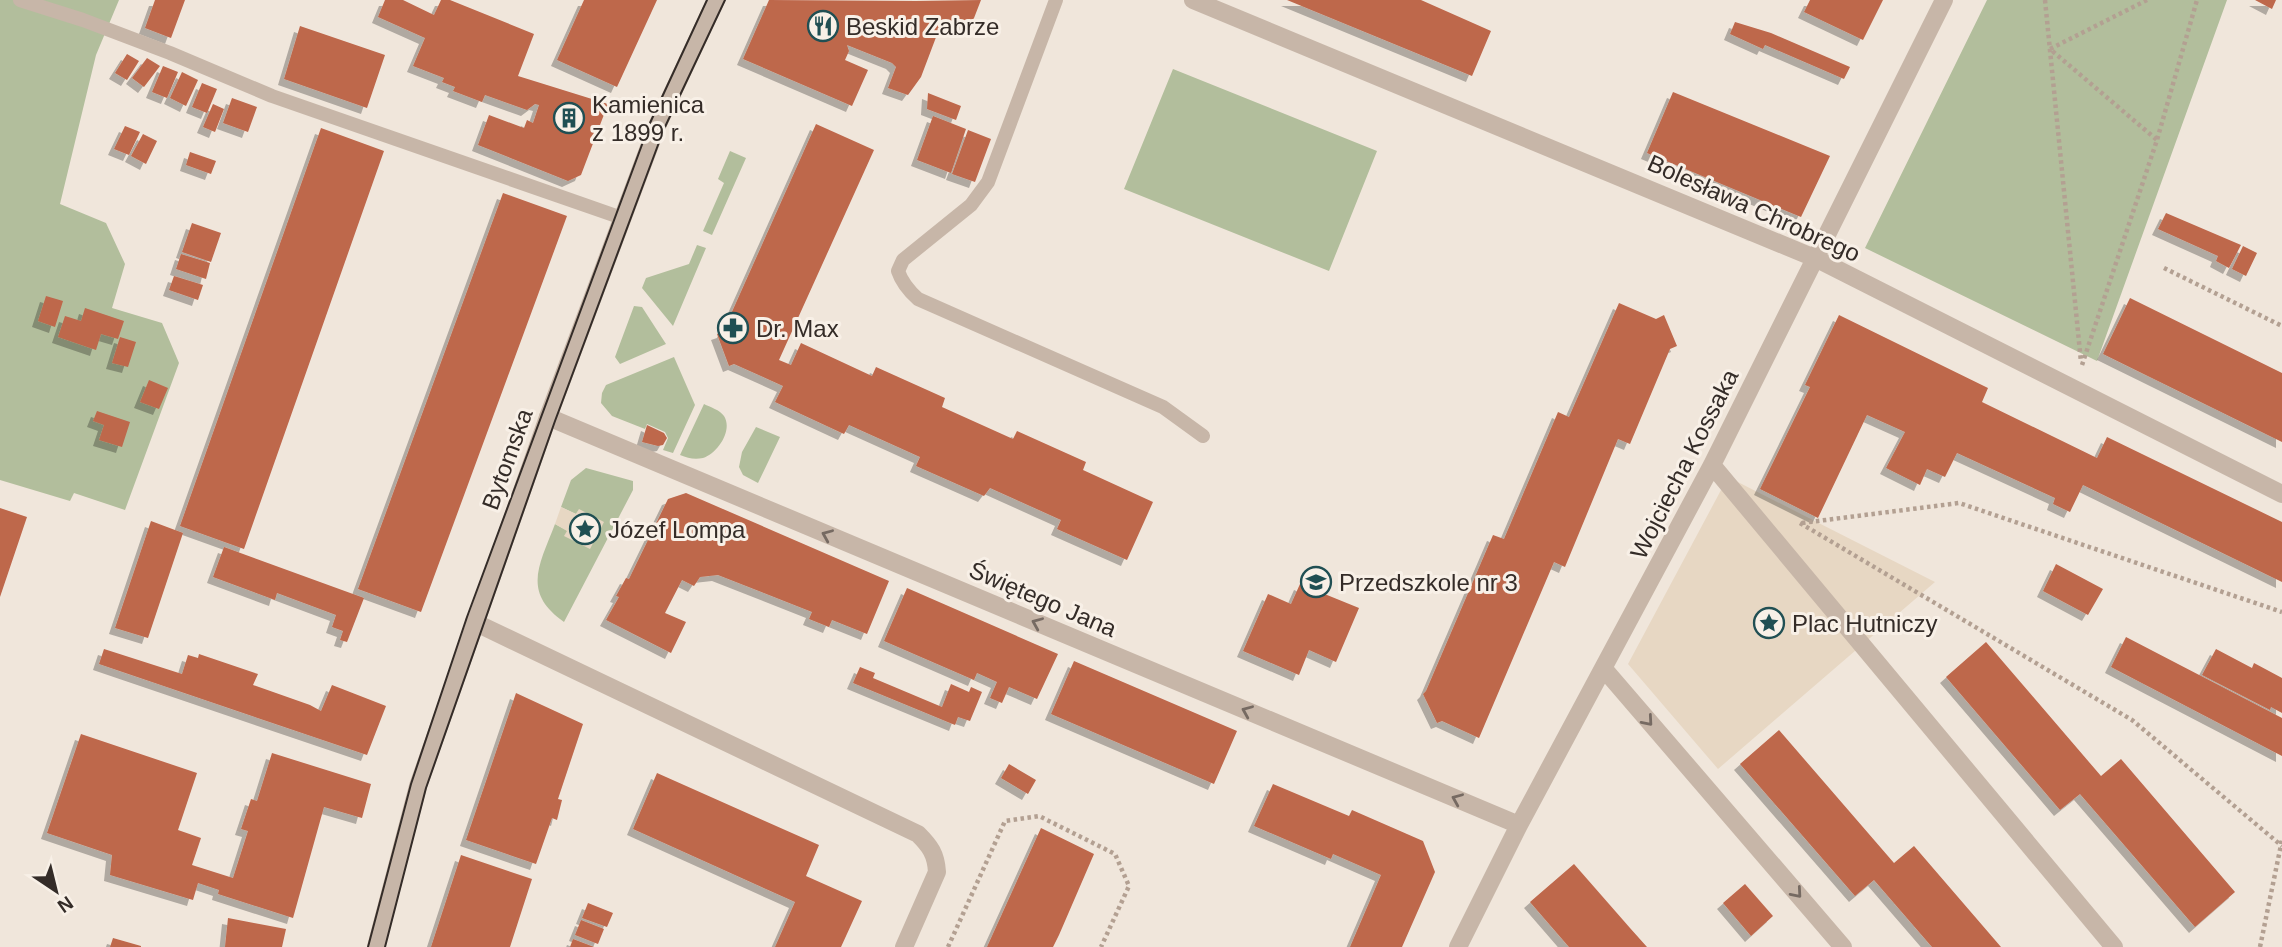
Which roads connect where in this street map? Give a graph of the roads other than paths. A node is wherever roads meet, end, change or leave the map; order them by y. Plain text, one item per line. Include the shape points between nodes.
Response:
1 (20, 0) edge
2 (716, 0) edge
3 (1056, 0) edge
4 (1193, 0) edge
5 (1944, 0) edge
6 (622, 218) junction
7 (1816, 259) junction
8 (548, 417) junction
9 (1203, 436) dead end
10 (1712, 465) junction
11 (2282, 494) edge
12 (474, 622) junction
13 (1604, 669) junction
14 (1520, 825) junction
15 (376, 947) edge
16 (904, 947) edge
17 (1458, 947) edge
18 (1843, 947) edge
19 (2114, 947) edge

1 - 6 lane via 170,53 272,96
2 - 6 street, Bytomska via 657,126
3 - 9 lane via 988,182 971,205 903,260 898,271 901,280 918,299 1163,407
4 - 7 street, Bolesława Chrobrego
5 - 7 street, Wojciecha Kossaka
6 - 8 street, Bytomska
7 - 10 street, Wojciecha Kossaka
7 - 11 street, Bolesława Chrobrego
8 - 12 street, Bytomska
14 -> 8 street, Świętego Jana
10 - 13 street, Wojciecha Kossaka
10 - 19 street
12 - 15 street, Bytomska via 418,786
12 - 16 street via 918,834 932,849 937,872
13 - 14 street, Wojciecha Kossaka
13 -> 18 street
14 - 17 street, Wojciecha Kossaka

